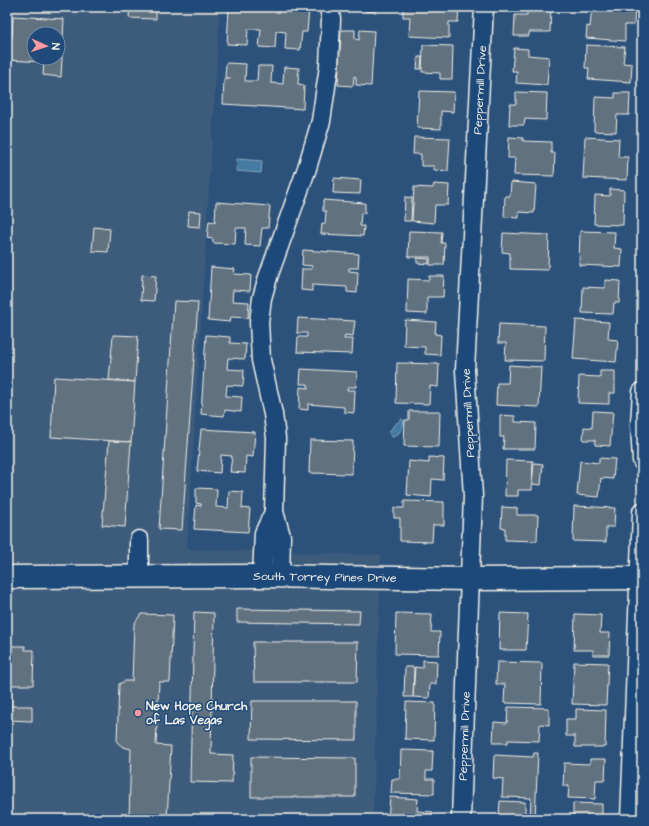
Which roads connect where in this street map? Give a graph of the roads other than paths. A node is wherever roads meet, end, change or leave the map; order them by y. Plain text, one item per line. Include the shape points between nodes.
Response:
1 (329, 7) edge
2 (484, 7) edge
3 (642, 392) edge
4 (642, 461) edge
5 (642, 512) edge
6 (139, 540) dead end
7 (139, 576) junction
8 (271, 576) junction
9 (7, 577) edge
10 (641, 578) edge
11 (469, 579) junction
12 (461, 819) edge
13 (630, 819) edge

1 - 8 street via 329,66 320,121 307,168 268,277 259,322 261,360 276,438 274,512 281,536
2 - 11 street, Peppermill Drive via 465,370 473,496
3 - 4 street
5 - 10 street
6 - 7 street
7 - 8 main road, South Torrey Pines Drive
7 - 9 main road, South Torrey Pines Drive
8 - 11 main road, South Torrey Pines Drive
10 - 11 main road, South Torrey Pines Drive
10 - 13 street
11 - 12 street, Peppermill Drive

